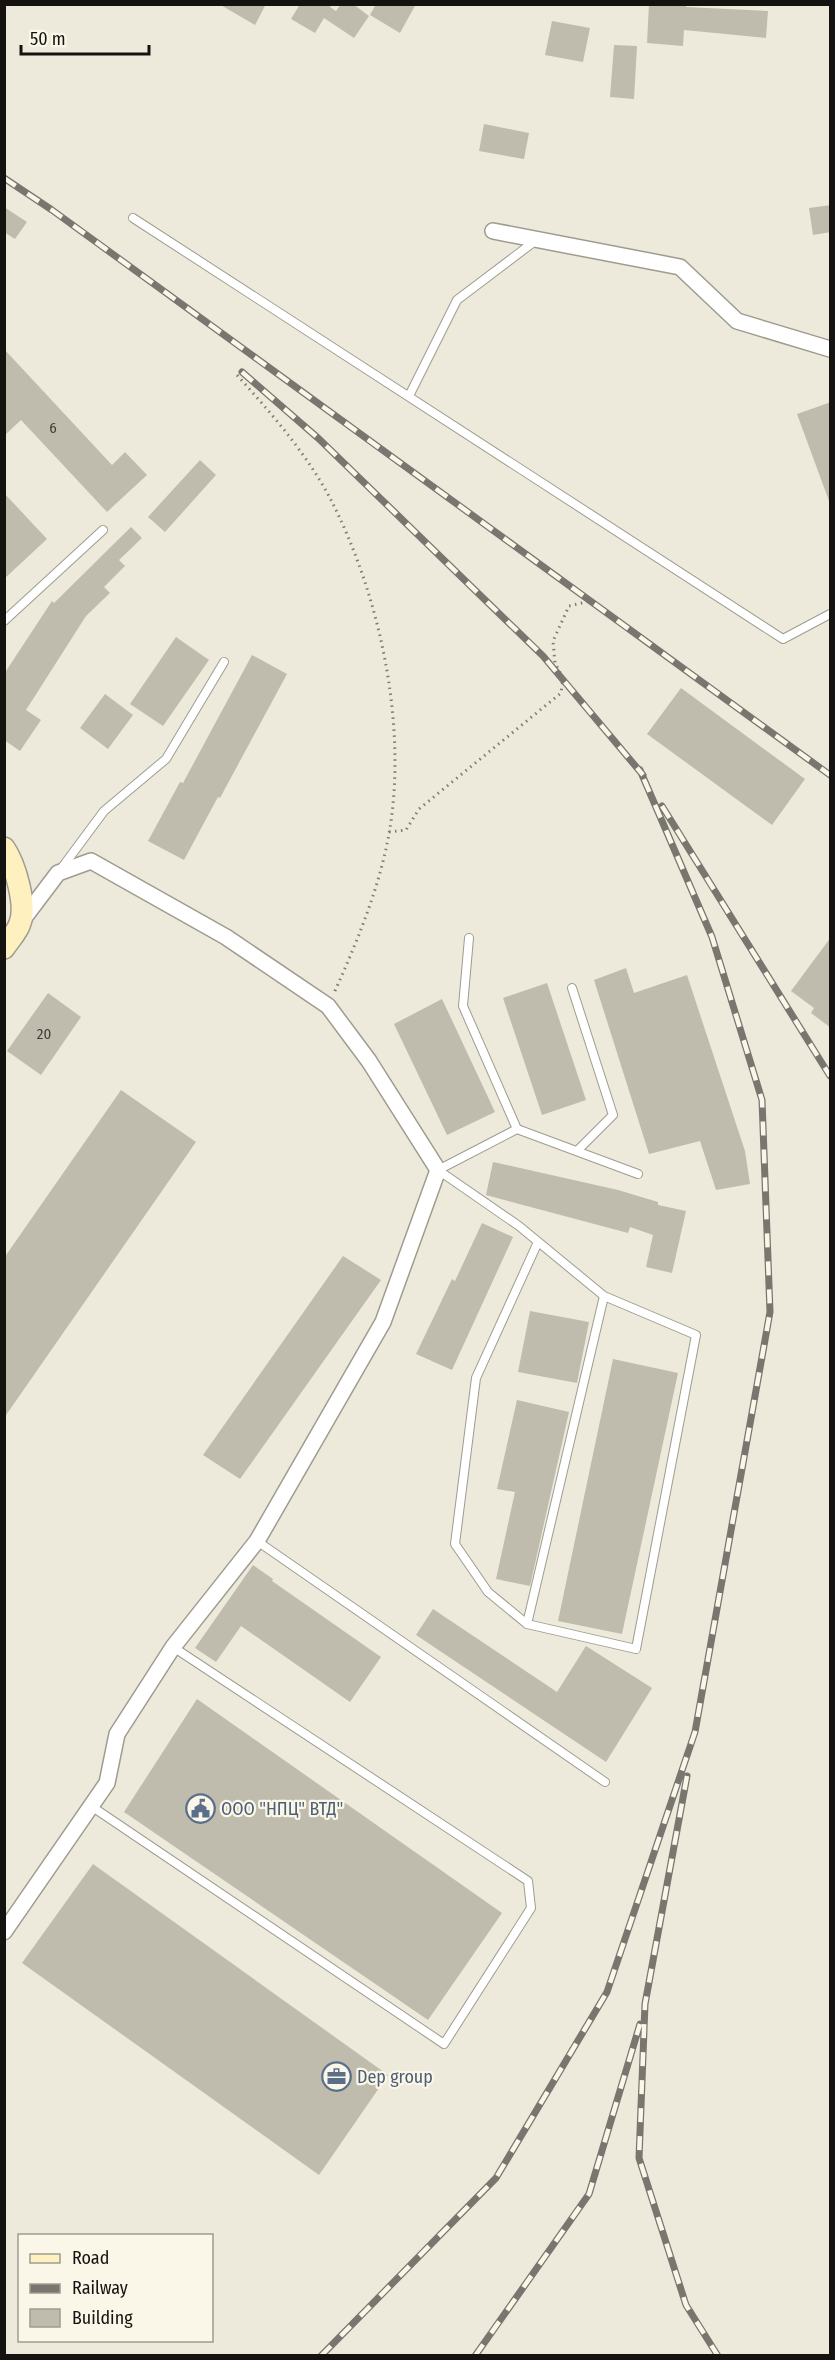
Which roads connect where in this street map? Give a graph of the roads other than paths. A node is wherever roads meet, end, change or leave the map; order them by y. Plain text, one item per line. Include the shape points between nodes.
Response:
1 (133, 218) dead end
2 (493, 231) dead end
3 (537, 240) junction
4 (831, 349) edge
5 (409, 396) junction
6 (103, 530) dead end
7 (831, 614) edge
8 (4, 621) edge
9 (224, 662) dead end
10 (4, 848) edge
11 (58, 873) junction
12 (21, 922) junction
13 (469, 938) dead end
14 (4, 948) edge
15 (572, 988) dead end
16 (517, 1130) junction
17 (577, 1151) junction
18 (438, 1170) junction
19 (638, 1174) dead end
20 (538, 1242) junction
21 (604, 1296) junction
22 (256, 1541) junction
23 (527, 1624) junction
24 (173, 1647) junction
25 (605, 1782) dead end
26 (91, 1806) junction
27 (4, 1932) edge

1 - 5 lane
2 - 3 street
3 - 4 street via 680,267 737,321
3 - 5 lane via 457,300
5 - 7 lane via 783,639
6 - 8 lane
9 - 11 lane via 166,759 104,810
10 - 12 street via 17,874
11 - 12 street
11 - 18 street via 91,861 226,937 328,1006 369,1061
12 - 14 street
13 - 16 lane via 463,1006
15 - 17 lane via 613,1115
16 - 17 lane
16 - 18 lane
17 - 19 lane
18 - 20 lane
18 - 22 street via 383,1322
20 - 21 lane
20 - 23 lane via 476,1378 455,1544 489,1592
21 - 23 lane
21 - 23 lane via 696,1335 636,1649
22 - 24 street
22 - 25 lane
24 - 26 street via 117,1734 107,1783
24 - 26 lane via 528,1881 531,1908 444,2044
26 - 27 street

